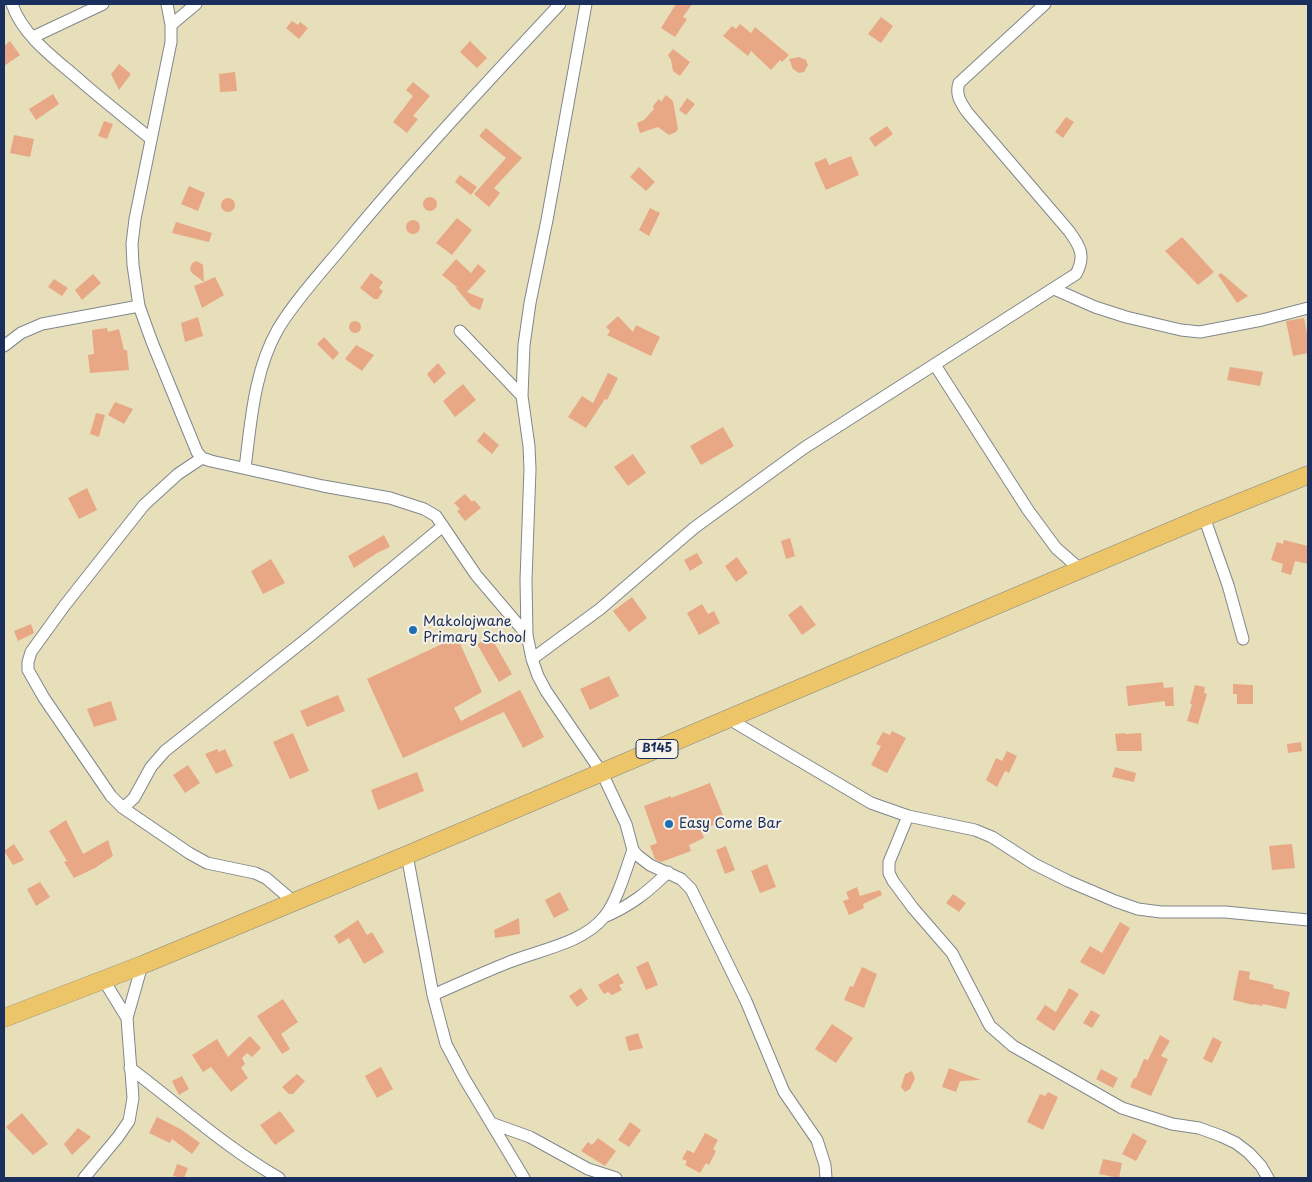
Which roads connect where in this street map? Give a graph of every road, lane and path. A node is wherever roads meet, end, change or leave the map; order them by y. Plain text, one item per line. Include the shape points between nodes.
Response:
1 (12, 4) edge
2 (103, 4) edge
3 (167, 4) edge
4 (196, 4) edge
5 (560, 4) edge
6 (586, 4) edge
7 (1045, 4) edge
8 (171, 25) junction
9 (33, 37) junction
10 (151, 139) junction
11 (1054, 289) junction
12 (139, 306) junction
13 (1308, 308) edge
14 (460, 331) dead end
15 (4, 346) edge
16 (935, 364) junction
17 (522, 396) junction
18 (202, 458) junction
19 (244, 468) junction
20 (1308, 475) edge
21 (1204, 517) junction
22 (442, 526) junction
23 (1081, 570) junction
24 (527, 634) junction
25 (1243, 639) dead end
26 (532, 659) junction
27 (730, 719) junction
28 (602, 773) junction
29 (123, 808) junction
30 (908, 816) junction
31 (633, 850) junction
32 (407, 855) junction
33 (668, 872) junction
34 (294, 902) junction
35 (604, 917) junction
36 (1308, 920) edge
37 (142, 965) junction
38 (103, 979) junction
39 (433, 995) junction
40 (4, 1018) edge
41 (127, 1018) junction
42 (130, 1068) junction
43 (491, 1123) junction
44 (84, 1178) edge
45 (279, 1178) edge
46 (524, 1178) edge
47 (616, 1178) edge
48 (826, 1178) edge
49 (1268, 1178) edge

1 - 9 street via 15,14
2 - 9 street
3 - 8 street
4 - 8 street
5 - 19 street via 416,161 278,329 257,383
6 - 17 street via 530,303
7 - 11 street via 959,83 957,90 967,112 1078,243 1082,265 1076,274
8 - 10 street via 166,71
9 - 10 street
10 - 12 street via 132,244
11 - 13 street via 1126,317 1200,332
11 - 16 street
12 - 15 street via 42,324 21,333
12 - 18 street
14 - 17 street
16 - 23 street via 1028,510 1056,548
16 - 26 street via 804,448 702,522 600,609
17 - 24 street via 529,446
18 - 19 street
18 - 29 street via 178,474 144,505 65,605 28,662 28,670 44,698 111,796
19 - 22 street via 390,498 424,509 436,516
20 - 21 main road, B145
21 - 23 main road, B145
21 - 25 street
22 - 24 street via 482,583
22 - 29 street via 165,751 151,767 134,798
23 - 27 main road, B145
24 - 26 street
26 - 28 street via 546,691
27 - 28 main road, B145
27 - 30 street via 871,803
28 - 31 street via 626,824
28 - 32 main road, B145
29 - 34 street via 207,864 255,873 266,878
30 - 36 street via 975,830 1068,881 1138,909 1226,912
30 - 49 street via 890,862 889,873 913,908 952,953 990,1026 1013,1046 1122,1108 1172,1124 1199,1128 1236,1143 1261,1166
31 - 33 street via 650,865
31 - 35 street via 616,896
32 - 34 main road, B145
32 - 39 street
33 - 35 street via 636,901
33 - 48 street via 691,890 746,1001 784,1092 817,1140
34 - 37 main road, B145
35 - 39 street via 572,940 509,962
37 - 38 main road, B145
37 - 41 street
38 - 40 main road, B145
38 - 41 street
39 - 43 street via 446,1044
41 - 42 street
42 - 44 street via 133,1098 129,1121
42 - 45 street via 214,1136
43 - 46 street
43 - 47 street via 530,1138 588,1169

